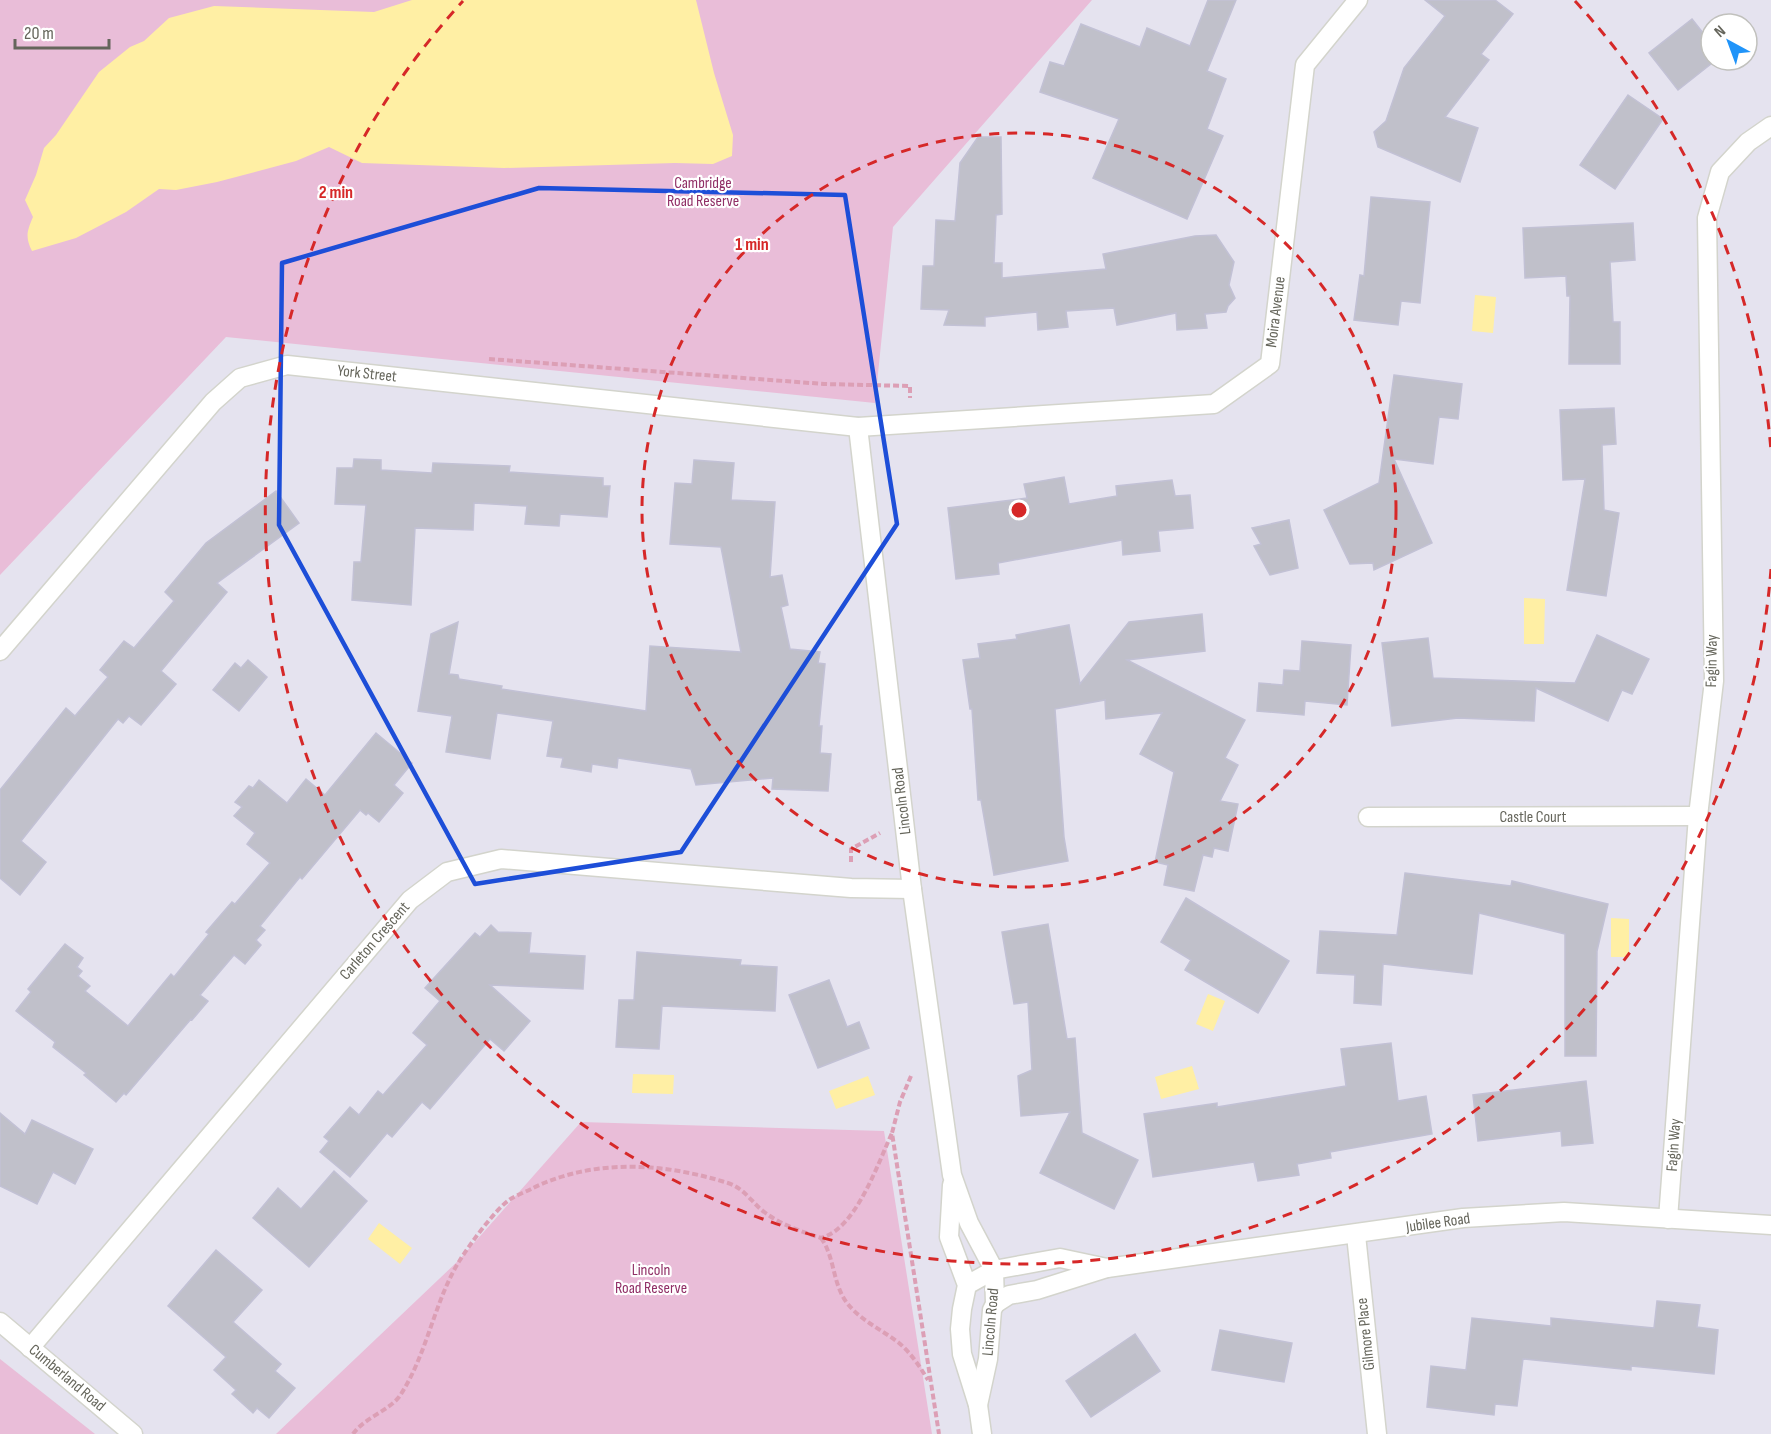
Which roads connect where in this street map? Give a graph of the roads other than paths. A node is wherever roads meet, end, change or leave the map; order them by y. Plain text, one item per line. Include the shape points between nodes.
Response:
1 (1358, 0) edge
2 (1771, 126) edge
3 (858, 427) junction
4 (0, 651) edge
5 (1698, 816) junction
6 (1368, 817) dead end
7 (912, 890) junction
8 (952, 1175) junction
9 (1668, 1218) junction
10 (1771, 1225) edge
11 (1356, 1234) junction
12 (1107, 1268) junction
13 (994, 1270) junction
14 (968, 1285) junction
15 (995, 1304) junction
16 (0, 1322) edge
17 (30, 1348) junction
18 (978, 1405) junction
19 (133, 1434) edge
20 (982, 1434) edge
21 (1377, 1434) edge

1 - 3 street, Moira Avenue via 1305,65 1270,364 1214,404
2 - 5 street, Fagin Way via 1748,142 1720,172 1707,218 1714,681
3 - 4 street, York Street via 287,365 240,378 213,402
3 - 7 street, Lincoln Road
5 - 6 street, Castle Court
5 - 9 street, Fagin Way
7 - 8 street, Lincoln Road
7 - 17 street, Carleton Crescent via 501,859 447,872 410,900
8 - 13 street, Lincoln Road via 969,1223
8 - 14 street, Lincoln Road via 949,1237
9 - 10 street, Jubilee Road
9 - 11 street, Jubilee Road via 1564,1212 1463,1218
11 - 12 street, Jubilee Road
11 - 21 street, Gilmore Place
12 - 13 street, Jubilee Road via 1060,1258
12 - 15 street, Jubilee Road via 1009,1295
13 - 14 street, Jubilee Road
13 - 15 street, Lincoln Road
14 - 15 street
14 - 18 street, Lincoln Road via 960,1329 962,1354
15 - 18 street, Lincoln Road
16 - 17 street, Cumberland Road
17 - 19 street, Cumberland Road
18 - 20 street, Lincoln Road

